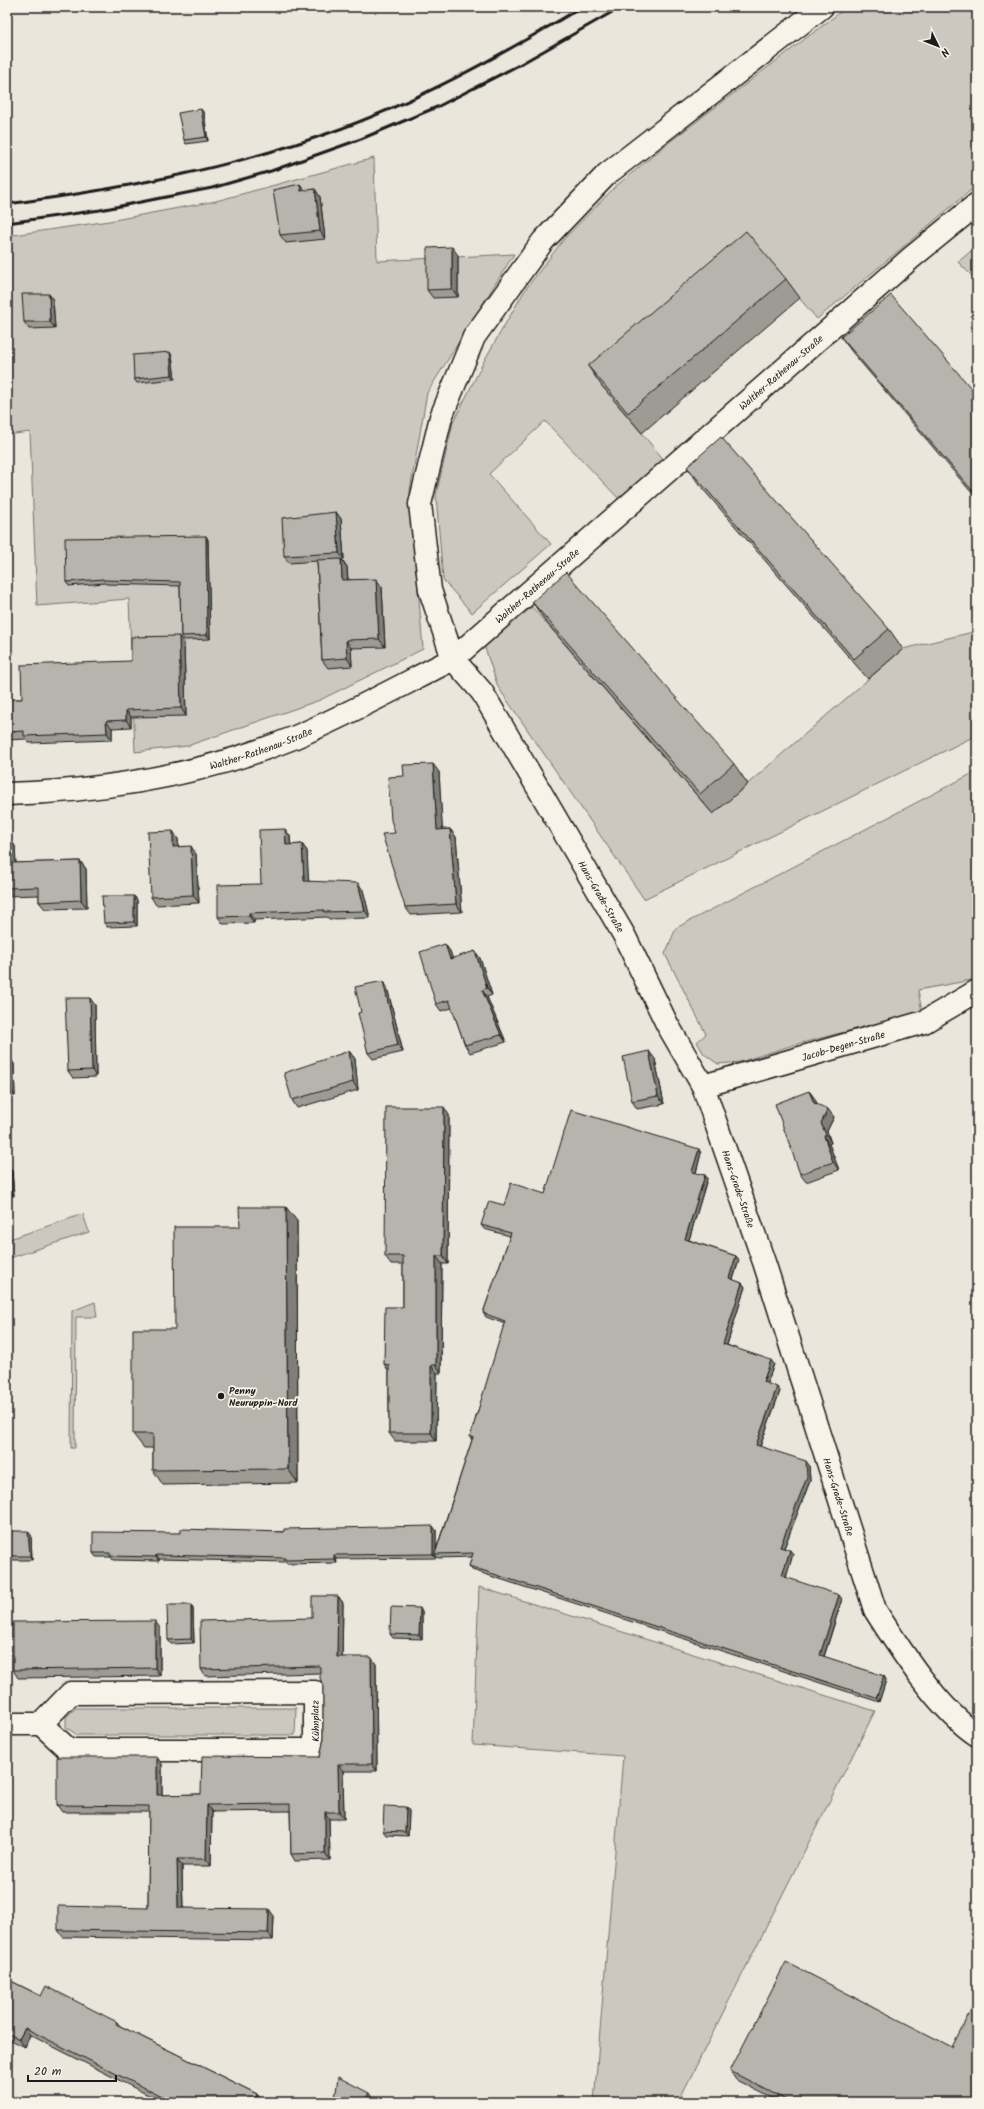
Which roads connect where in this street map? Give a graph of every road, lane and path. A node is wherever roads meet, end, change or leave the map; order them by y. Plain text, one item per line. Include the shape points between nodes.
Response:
1 (822, 7) edge
2 (977, 204) edge
3 (453, 659) junction
4 (7, 794) edge
5 (977, 991) edge
6 (703, 1086) junction
7 (7, 1724) edge
8 (41, 1724) junction
9 (977, 1735) edge

1 - 3 street via 607,174 543,240 474,337 441,417 420,504 430,590
2 - 3 street, Walther-Rathenau-Straße via 911,258
3 - 4 street, Walther-Rathenau-Straße via 293,738 207,767 123,785
3 - 6 street, Hans-Grade-Straße via 482,692 624,935 667,1024
5 - 6 street, Jacob-Degen-Straße via 924,1022
6 - 9 street, Hans-Grade-Straße via 765,1265 875,1610 891,1636 938,1698
7 - 8 street
8 - 8 street, Kühnplatz via 69,1750 316,1750 314,1692 71,1692

